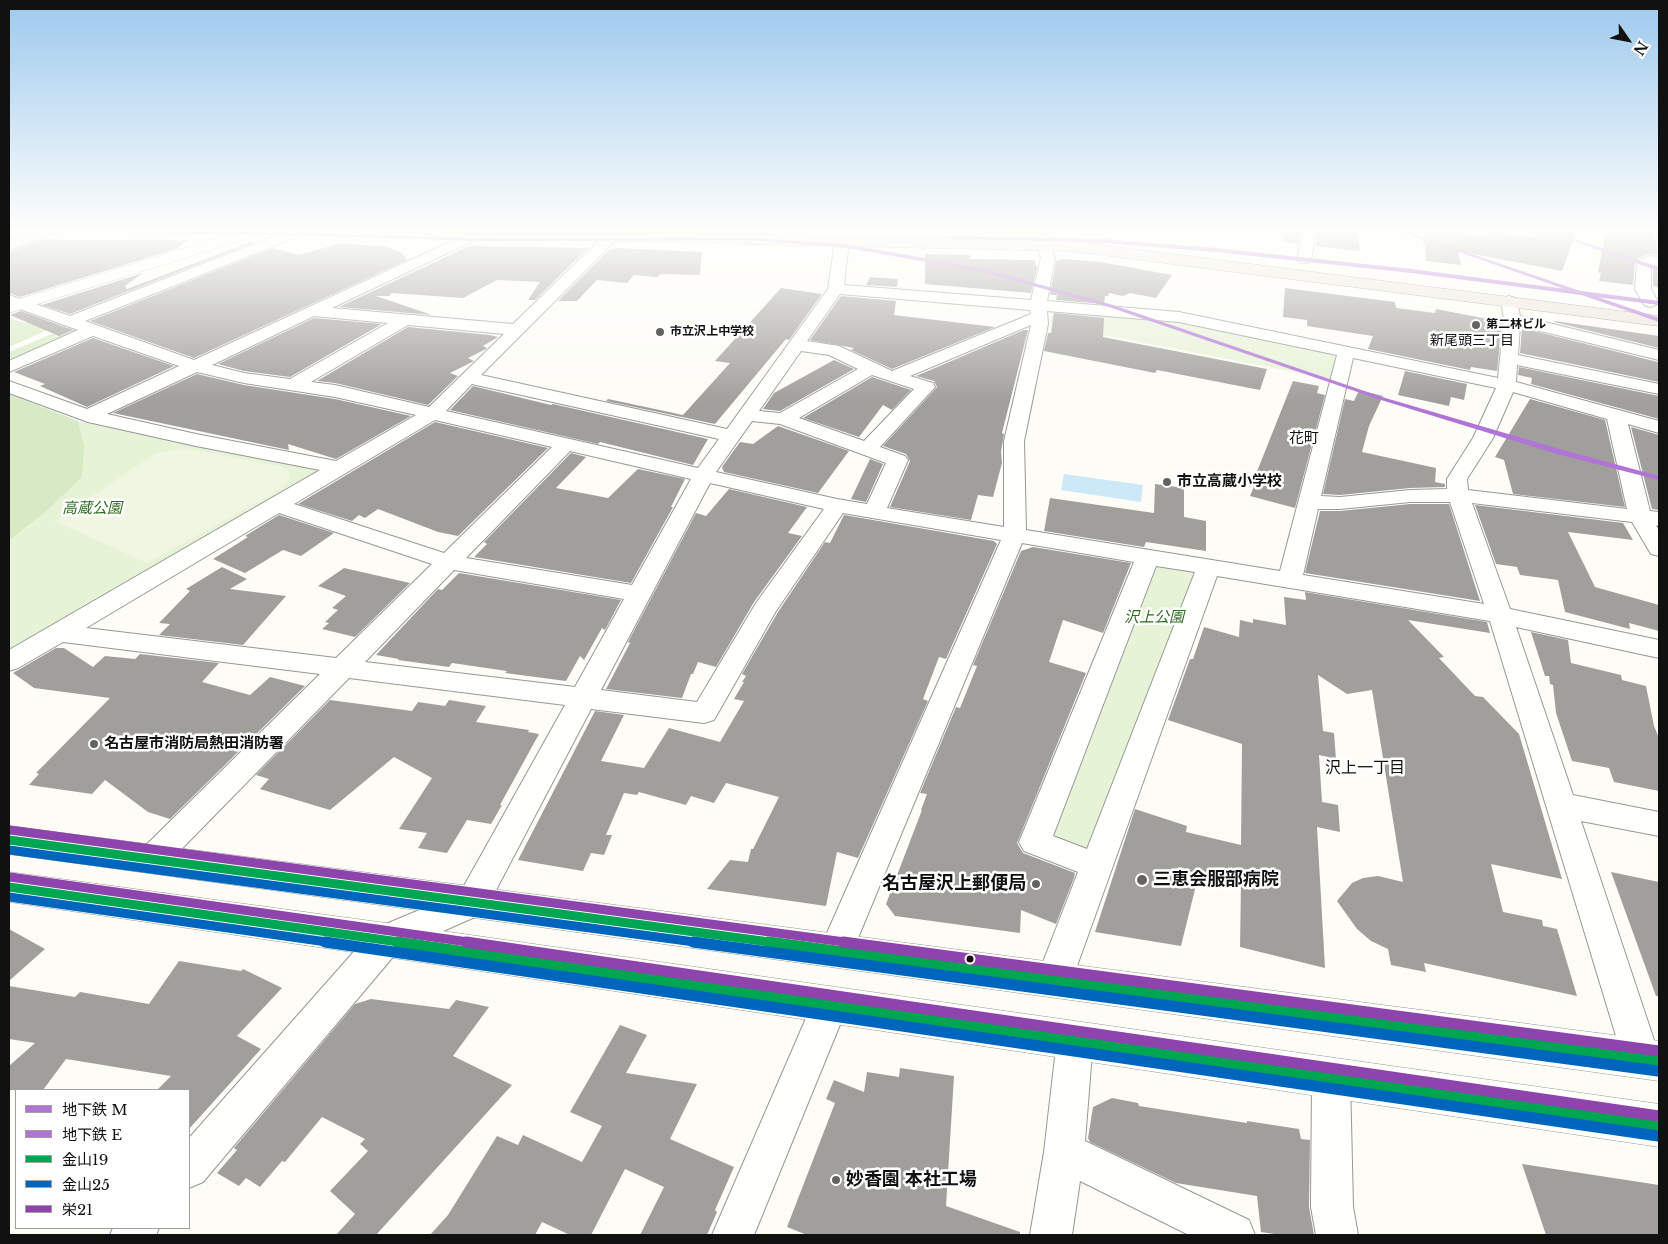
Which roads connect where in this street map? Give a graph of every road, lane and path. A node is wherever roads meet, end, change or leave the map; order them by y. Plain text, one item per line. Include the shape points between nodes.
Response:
1 (69, 287) edge
2 (157, 287) edge
3 (361, 287) edge
4 (561, 287) edge
5 (1043, 287) edge
6 (1352, 287) edge
7 (1533, 287) edge
8 (1643, 287) edge
9 (836, 289) joint
10 (1655, 302) edge
11 (12, 304) edge
12 (312, 310) junction
13 (1510, 310) junction
14 (1038, 311) junction
15 (406, 319) junction
16 (1659, 320) edge
17 (69, 322) junction
18 (92, 330) junction
19 (518, 330) junction
20 (796, 345) junction
21 (1346, 352) junction
22 (1659, 355) edge
23 (1509, 358) junction
24 (195, 366) junction
25 (9, 367) edge
26 (872, 368) junction
27 (892, 377) junction
28 (469, 378) junction
29 (293, 385) junction
30 (1507, 385) junction
31 (9, 387) edge
32 (1659, 389) edge
33 (433, 413) junction
34 (1616, 415) junction
35 (88, 416) junction
36 (746, 416) junction
37 (782, 419) junction
38 (1659, 426) edge
39 (731, 436) junction
40 (566, 444) junction
41 (867, 449) junction
42 (341, 468) junction
43 (704, 475) junction
44 (1458, 495) junction
45 (1308, 502) junction
46 (276, 505) junction
47 (837, 506) junction
48 (874, 512) junction
49 (1650, 518) edge
50 (1015, 534) junction
51 (1659, 548) edge
52 (1148, 556) junction
53 (448, 562) junction
54 (1209, 566) junction
55 (1290, 580) junction
56 (639, 594) junction
57 (1500, 615) junction
58 (58, 633) junction
59 (1659, 649) edge
60 (9, 662) edge
61 (342, 669) junction
62 (583, 698) junction
63 (1561, 805) junction
64 (1659, 824) edge
65 (9, 840) edge
66 (152, 859) junction
67 (1097, 866) junction
68 (11, 889) edge
69 (472, 902) junction
70 (386, 940) junction
71 (836, 951) junction
72 (1054, 980) junction
73 (830, 1004) junction
74 (1075, 1040) junction
75 (1651, 1060) edge
76 (1331, 1078) junction
77 (1659, 1126) edge
78 (1064, 1152) junction
79 (190, 1167) edge
80 (733, 1235) edge
81 (1051, 1235) edge
82 (1234, 1235) edge
83 (1337, 1235) edge

1 - 11 street
2 - 17 street
3 - 12 street
4 - 19 street
5 - 14 street
6 - 13 highway
7 - 10 highway
8 - 10 street
9 - 14 street
9 - 20 street
11 - 17 street
12 - 15 street
12 - 24 street
13 - 16 highway
13 - 22 street
13 - 23 street
14 - 21 street via 1179,317
14 - 27 street
14 - 50 street via 1040,324 1014,441
15 - 19 street
15 - 29 street
17 - 18 street
18 - 24 street
18 - 25 street
19 - 28 street
20 - 26 street via 833,350
20 - 36 street
21 - 30 street
21 - 45 street
23 - 30 street
23 - 32 street
24 - 29 street
24 - 35 street
26 - 27 street
26 - 37 street
27 - 41 street via 926,387
28 - 33 street
28 - 39 street
29 - 33 street
30 - 34 street
30 - 44 street via 1483,438 1457,479
31 - 35 street
33 - 40 street
33 - 42 street
34 - 38 street
34 - 49 street
35 - 42 street
36 - 37 street
36 - 39 street
37 - 41 street
39 - 43 street
40 - 43 street
40 - 53 street
41 - 48 street via 898,460
42 - 46 street
43 - 47 street
43 - 56 street
44 - 45 street
44 - 49 street
44 - 57 street
45 - 55 street
46 - 53 street
46 - 58 street
47 - 48 street
47 - 62 street via 765,609 704,713
48 - 50 street
49 - 51 street
50 - 52 street
50 - 71 street
52 - 54 street
52 - 67 street via 1036,842
53 - 56 street
53 - 61 street
54 - 55 street
54 - 67 street
55 - 57 street
56 - 62 street
57 - 59 street
57 - 63 street
58 - 60 street
58 - 61 street
61 - 62 street
61 - 66 street
62 - 69 street
63 - 64 street
63 - 75 street
65 - 66 street
66 - 69 street
67 - 72 street
68 - 70 street
69 - 70 street
69 - 71 street
70 - 73 street
70 - 79 street
71 - 72 street
72 - 75 street
73 - 74 street
73 - 80 street
74 - 76 street
74 - 78 street
76 - 77 street
76 - 83 street via 1332,1207
78 - 81 street
78 - 82 street

